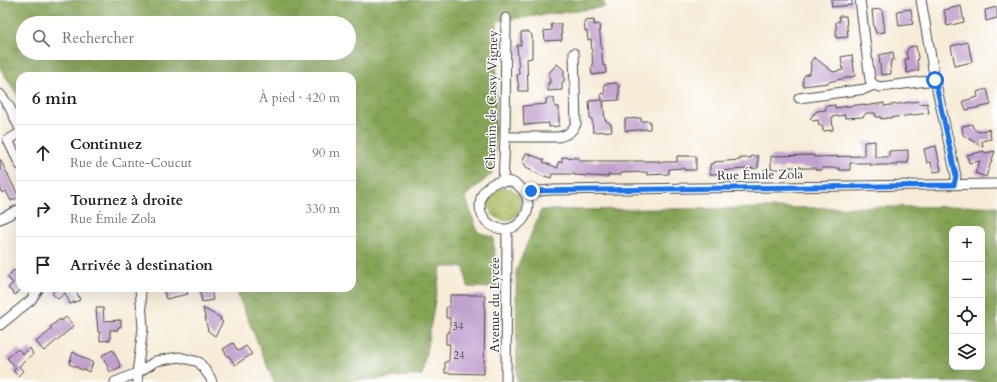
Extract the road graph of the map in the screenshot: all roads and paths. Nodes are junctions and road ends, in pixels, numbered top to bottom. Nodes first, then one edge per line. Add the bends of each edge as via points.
1 (860, 0) edge
2 (921, 0) edge
3 (506, 18) dead end
4 (574, 53) dead end
5 (935, 80) junction
6 (874, 85) junction
7 (0, 94) edge
8 (799, 98) dead end
9 (16, 121) edge
10 (16, 135) edge
11 (505, 137) junction
12 (16, 157) edge
13 (502, 182) junction
14 (997, 184) edge
15 (954, 185) junction
16 (524, 192) junction
17 (16, 211) edge
18 (0, 219) edge
19 (507, 229) junction
20 (36, 292) edge
21 (140, 292) edge
22 (0, 325) edge
23 (137, 378) edge
24 (114, 382) edge
25 (212, 382) edge
26 (506, 382) edge

1 - 6 street via 870,80
2 - 5 street
3 - 11 street, Chemin de Cassy Vigney
4 - 11 street via 576,124 571,132 558,137
5 - 6 street via 880,87
5 - 15 street via 956,176
6 - 8 street via 865,89
7 - 9 street
10 - 12 street via 8,140
11 - 13 street, Chemin de Cassy Vigney
13 - 16 street via 515,184
13 - 19 street via 489,187 484,193 480,208 482,215 492,226
14 - 15 street, Rue Émile Zola
15 - 16 street, Rue Émile Zola
16 - 19 street via 528,208 526,215 521,222
17 - 18 street
19 - 26 street, Avenue du Lycée
20 - 22 street via 31,300
21 - 23 street via 143,328
23 - 24 street
23 - 25 street via 156,361 179,357 199,362

